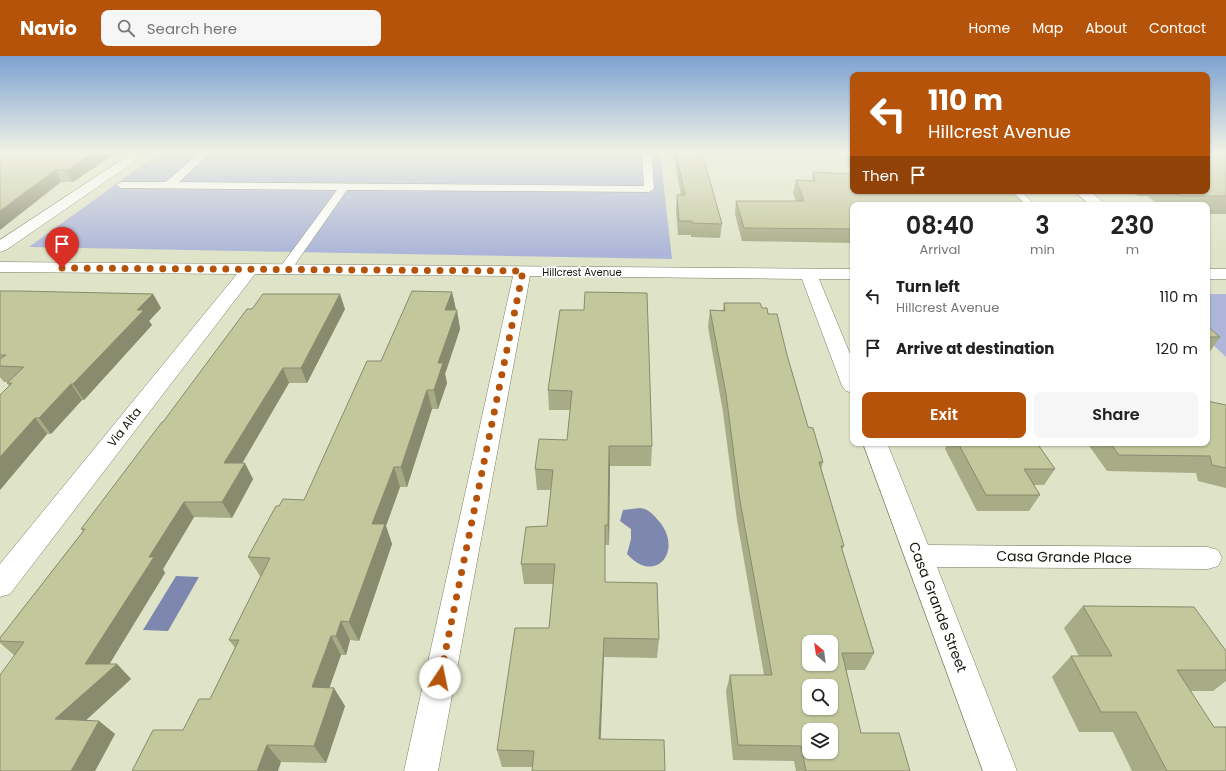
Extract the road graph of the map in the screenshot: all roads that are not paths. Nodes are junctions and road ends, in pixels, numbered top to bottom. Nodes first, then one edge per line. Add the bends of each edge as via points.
1 (90, 186) edge
2 (233, 186) edge
3 (649, 186) edge
4 (344, 187) junction
5 (1018, 194) edge
6 (1085, 194) edge
7 (1026, 202) edge
8 (1095, 202) edge
9 (0, 247) edge
10 (0, 267) edge
11 (249, 270) junction
12 (284, 270) junction
13 (523, 271) junction
14 (808, 273) junction
15 (850, 274) edge
16 (1210, 274) edge
17 (1226, 274) edge
18 (850, 378) edge
19 (876, 446) edge
20 (919, 556) junction
21 (1208, 558) dead end
22 (0, 584) edge
23 (421, 771) edge
24 (1000, 771) edge

1 - 9 street
2 - 4 lane
3 - 4 lane via 649,189
4 - 12 lane
5 - 7 lane
6 - 8 street
10 - 11 street, Hillcrest Avenue
11 - 12 street, Hillcrest Avenue
11 - 22 street, Via Alta
12 - 13 street, Hillcrest Avenue
13 - 14 street, Hillcrest Avenue
13 - 23 street
14 - 15 street, Hillcrest Avenue
14 - 18 street
16 - 17 street
19 - 20 street, Casa Grande Street
20 - 21 street, Casa Grande Place
20 - 24 street, Casa Grande Street

